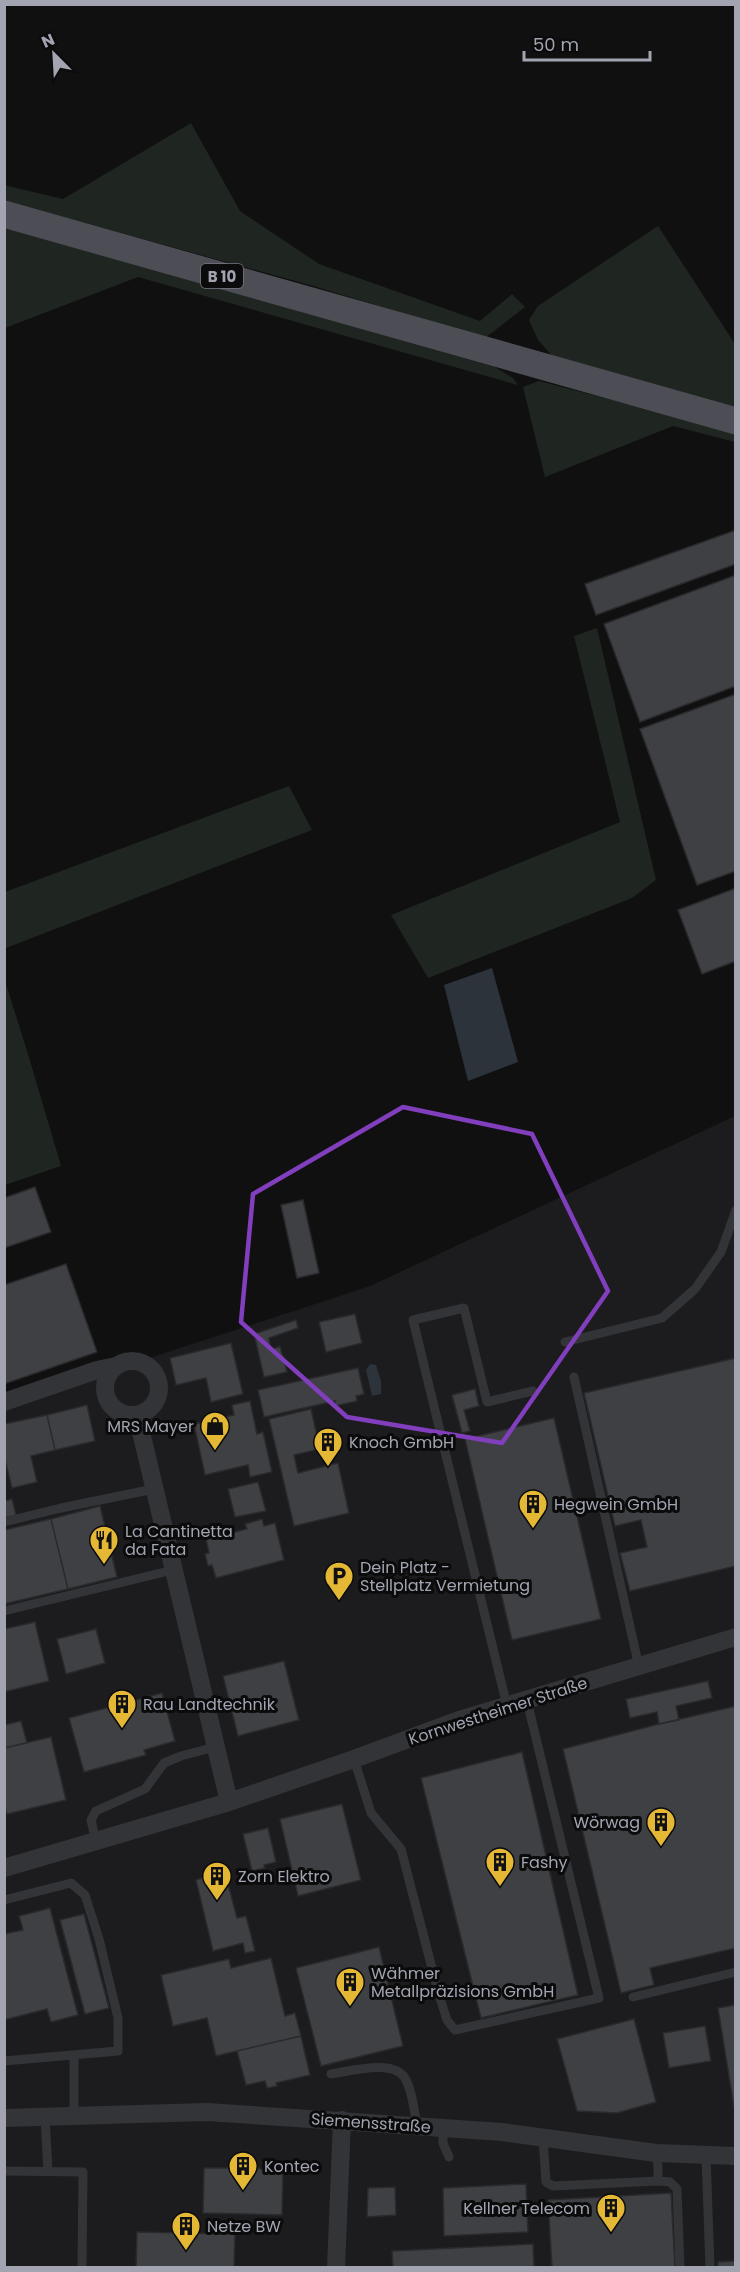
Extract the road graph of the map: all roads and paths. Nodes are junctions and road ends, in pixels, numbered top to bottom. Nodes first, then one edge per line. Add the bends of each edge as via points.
1 (4, 214) edge
2 (735, 421) edge
3 (735, 1210) edge
4 (565, 1342) dead end
5 (116, 1365) junction
6 (574, 1377) dead end
7 (533, 1391) dead end
8 (4, 1402) edge
9 (137, 1415) junction
10 (154, 1490) junction
11 (4, 1522) edge
12 (173, 1570) junction
13 (4, 1611) edge
14 (735, 1637) edge
15 (639, 1667) junction
16 (527, 1701) junction
17 (507, 1706) junction
18 (214, 1747) junction
19 (354, 1759) junction
20 (229, 1802) junction
21 (96, 1842) junction
22 (4, 1868) edge
23 (4, 1900) edge
24 (735, 1972) edge
25 (633, 1997) dead end
26 (75, 2055) junction
27 (4, 2061) edge
28 (331, 2074) dead end
29 (45, 2116) junction
30 (74, 2116) junction
31 (4, 2118) edge
32 (342, 2120) junction
33 (417, 2126) junction
34 (443, 2128) junction
35 (543, 2138) junction
36 (656, 2153) junction
37 (706, 2155) junction
38 (735, 2156) edge
39 (449, 2157) dead end
40 (4, 2171) edge
41 (48, 2171) junction
42 (658, 2181) junction
43 (82, 2268) edge
44 (336, 2268) edge
45 (680, 2268) edge
46 (710, 2268) edge

1 - 2 main road, B 10
3 - 4 lane via 721,1252 695,1289 662,1318
5 - 8 street
5 - 9 street via 107,1376 107,1400 125,1415
5 - 9 street via 141,1362 158,1378 156,1402
6 - 15 lane
7 - 17 lane via 487,1402 464,1308 413,1320
9 - 10 street
10 - 11 lane
10 - 12 street
12 - 13 lane
12 - 18 street
14 - 15 street, Kornwestheimer Straße
15 - 16 street, Kornwestheimer Straße
16 - 17 street, Kornwestheimer Straße
16 - 19 lane via 599,1998 455,2030 447,2020 439,1995 401,1849 371,1813
17 - 19 street, Kornwestheimer Straße
18 - 20 street
18 - 21 lane via 164,1763 145,1790 96,1811 91,1820
19 - 20 street, Kornwestheimer Straße
20 - 21 street, Kornwestheimer Straße
21 - 22 street, Kornwestheimer Straße
23 - 26 lane via 71,1883 85,1895 118,2018 118,2051
24 - 25 lane
26 - 27 lane
26 - 30 lane
28 - 33 lane via 389,2067 400,2071 409,2088
29 - 30 street, Siemensstraße
29 - 31 street, Siemensstraße
29 - 41 lane
30 - 32 street, Siemensstraße via 207,2112
32 - 33 street, Siemensstraße
32 - 44 street
33 - 34 street, Siemensstraße
34 - 35 street, Siemensstraße
34 - 39 lane via 443,2143
35 - 36 street, Siemensstraße
35 - 42 lane via 544,2175 553,2186
36 - 37 street, Siemensstraße
36 - 42 lane
37 - 38 street, Siemensstraße
37 - 46 lane
40 - 41 lane
41 - 43 lane via 83,2172
42 - 45 lane via 670,2182 676,2189

